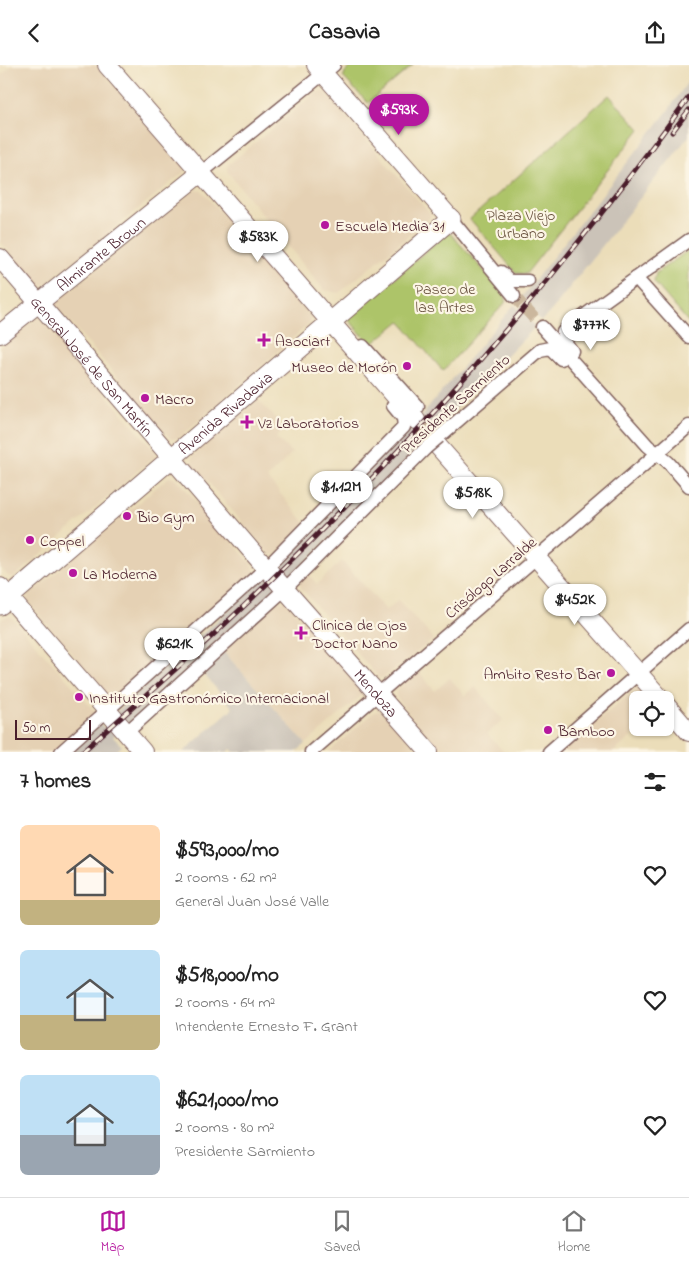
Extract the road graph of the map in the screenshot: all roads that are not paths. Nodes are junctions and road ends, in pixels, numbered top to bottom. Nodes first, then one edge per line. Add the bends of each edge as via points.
1 (107, 65) edge
2 (324, 68) edge
3 (202, 172) junction
4 (451, 219) junction
5 (689, 240) edge
6 (476, 249) junction
7 (0, 257) edge
8 (636, 278) junction
9 (528, 281) dead end
10 (514, 295) tunnel mouth
11 (40, 302) junction
12 (542, 327) tunnel mouth
13 (335, 328) junction
14 (0, 334) edge
15 (689, 337) edge
16 (586, 376) junction
17 (465, 415) junction
18 (413, 416) joint
19 (689, 426) edge
20 (434, 443) junction
21 (658, 453) junction
22 (172, 457) junction
23 (417, 458) junction
24 (689, 486) edge
25 (535, 557) junction
26 (267, 567) junction
27 (285, 589) junction
28 (3, 596) edge
29 (689, 629) edge
30 (639, 673) junction
31 (654, 691) edge
32 (378, 695) junction
33 (108, 712) junction
34 (674, 714) edge
35 (689, 732) edge
36 (126, 733) junction
37 (139, 751) edge
38 (62, 752) edge
39 (311, 752) edge
40 (429, 752) edge
41 (549, 752) edge

1 - 3 street
2 - 3 street
2 - 4 street
3 - 11 street, Almirante Brown
3 - 13 street
4 - 6 street
4 - 13 main road, Avenida Rivadavia
5 - 8 street
6 - 9 street via 482,251 510,281
6 - 10 street
7 - 11 street, General José de San Martín
8 - 15 street
8 - 16 street via 563,332 565,342 582,361
11 - 14 street, Almirante Brown
11 - 22 street, General José de San Martín
12 - 16 street
13 - 18 street
13 - 22 main road, Avenida Rivadavia
16 - 17 street, Presidente Sarmiento via 572,370 550,348 540,349
16 - 21 street
17 - 20 street, Presidente Sarmiento
17 - 25 street via 464,424 448,446 527,536
18 - 26 street, Presidente Sarmiento
19 - 21 street, Crisólogo Larralde
20 - 23 street, Presidente Sarmiento
20 - 25 street
21 - 24 street
21 - 25 street, Crisólogo Larralde
22 - 26 street, General José de San Martín
22 - 28 main road, Avenida Rivadavia
23 - 25 street via 428,454 437,457 515,547
23 - 27 street, Presidente Sarmiento
25 - 30 street
25 - 32 street, Crisólogo Larralde
26 - 27 street, General José de San Martín
26 - 33 street, Presidente Sarmiento
27 - 32 street, Mendoza
27 - 36 street, Presidente Sarmiento
28 - 33 street
29 - 30 street
30 - 31 street
30 - 41 street
32 - 39 street, Crisólogo Larralde
32 - 40 street, Mendoza
33 - 36 street
33 - 38 street, Presidente Sarmiento
34 - 35 street
36 - 37 street

